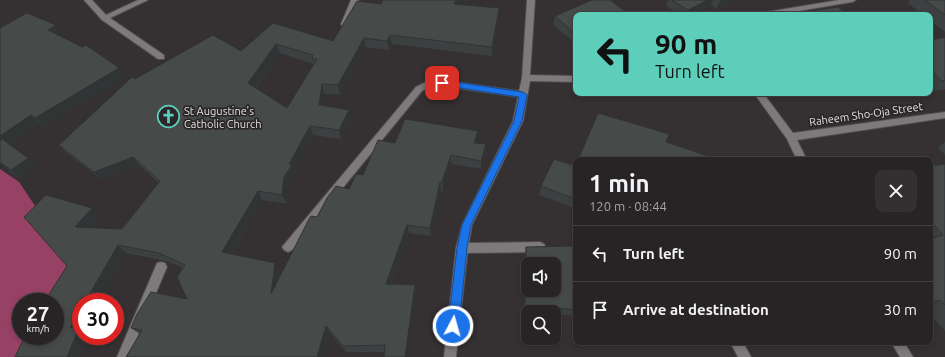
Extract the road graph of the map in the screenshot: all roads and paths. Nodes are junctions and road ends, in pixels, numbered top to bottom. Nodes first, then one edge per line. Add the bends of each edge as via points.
1 (88, 0) edge
2 (144, 0) edge
3 (355, 0) edge
4 (531, 0) edge
5 (852, 0) edge
6 (779, 12) edge
7 (105, 18) junction
8 (345, 24) edge
9 (161, 57) dead end
10 (526, 78) junction
11 (573, 79) edge
12 (523, 95) junction
13 (760, 96) edge
14 (945, 115) edge
15 (791, 137) junction
16 (801, 157) edge
17 (288, 247) dead end
18 (548, 247) edge
19 (462, 248) junction
20 (161, 268) dead end
21 (738, 345) edge
22 (900, 345) edge
23 (123, 357) edge
24 (450, 357) edge
25 (745, 357) edge
26 (908, 357) edge

1 - 7 street
2 - 7 street
3 - 8 street
4 - 10 street
5 - 6 street
7 - 9 street
10 - 11 street
10 - 12 street
12 - 17 street via 442,83 430,83 419,89
12 - 19 street via 518,121 467,225
13 - 15 street
14 - 15 street, Raheem Sho-Oja Street
15 - 16 street
18 - 19 street
19 - 24 street
20 - 23 street
21 - 25 street
22 - 26 street

